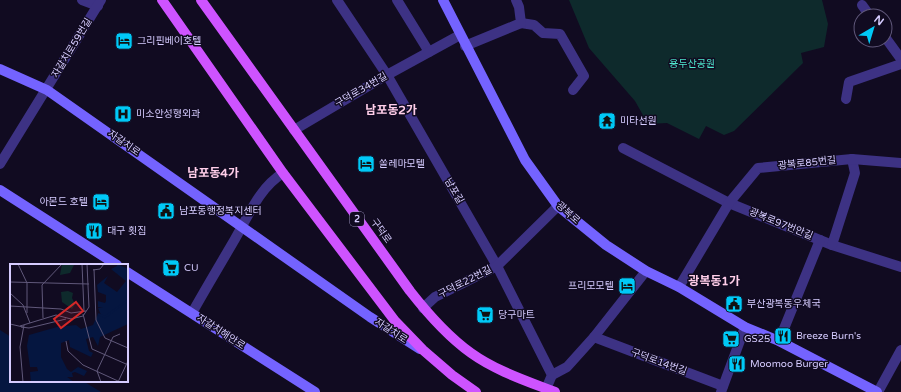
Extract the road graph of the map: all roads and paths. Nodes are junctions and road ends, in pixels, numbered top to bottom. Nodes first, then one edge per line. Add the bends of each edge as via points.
1 (82, 0) edge
2 (162, 0) edge
3 (201, 0) edge
4 (337, 0) edge
5 (397, 0) edge
6 (443, 0) edge
7 (516, 0) edge
8 (99, 3) edge
9 (862, 5) dead end
10 (864, 8) edge
11 (521, 23) junction
12 (460, 35) junction
13 (465, 46) junction
14 (893, 48) edge
15 (429, 52) junction
16 (901, 60) edge
17 (901, 64) edge
18 (0, 69) edge
19 (387, 75) junction
20 (47, 90) junction
21 (573, 90) dead end
22 (846, 99) dead end
23 (294, 130) junction
24 (623, 148) dead end
25 (852, 159) junction
26 (901, 163) edge
27 (0, 164) edge
28 (283, 173) junction
29 (0, 190) edge
30 (729, 203) junction
31 (558, 206) junction
32 (242, 226) junction
33 (820, 240) junction
34 (832, 245) junction
35 (115, 264) edge
36 (497, 266) junction
37 (901, 267) edge
38 (646, 271) junction
39 (128, 273) edge
40 (679, 288) junction
41 (423, 308) junction
42 (192, 313) junction
43 (745, 327) junction
44 (594, 338) junction
45 (779, 341) junction
46 (423, 350) junction
47 (901, 350) edge
48 (552, 375) junction
49 (722, 389) edge
50 (550, 390) edge
51 (315, 392) edge
52 (476, 392) edge
53 (877, 392) edge

1 - 8 street, 자갈치로59번길
2 - 28 main road
3 - 23 main road, 구덕로 / 2
4 - 19 street, 남포길
5 - 15 street
6 - 12 main road, 광복로
7 - 11 street
8 - 20 street, 자갈치로59번길
9 - 10 street
11 - 13 street
11 - 21 street via 534,25 543,33 560,34 584,76
12 - 13 main road, 광복로
12 - 15 street, 구덕로34번길
13 - 31 main road, 광복로 via 525,160
14 - 16 street
15 - 19 street, 구덕로34번길
17 - 22 street via 849,82
18 - 20 main road, 자갈치로
19 - 23 street, 구덕로34번길
19 - 36 street, 남포길
20 - 27 street, 자갈치로59번길
20 - 32 main road, 자갈치로
23 - 41 main road, 구덕로 / 2
24 - 30 street
25 - 26 street, 광복로85번길
25 - 30 street, 광복로85번길 via 758,168
25 - 34 street via 855,173
28 - 32 street via 273,180 249,210
28 - 46 main road via 395,320
29 - 35 main road
30 - 33 street, 광복로97번안길
30 - 40 street, 광복로85번길
31 - 36 street, 구덕로22번길
31 - 38 main road, 광복로 via 606,245
32 - 42 street
32 - 46 main road, 자갈치로 via 370,317
33 - 34 street, 광복로97번안길
33 - 45 street
34 - 37 street, 광복로97번안길
36 - 41 street, 구덕로22번길 via 435,297
36 - 48 street, 남포길
38 - 40 main road, 광복로
38 - 44 street
39 - 42 main road, 자갈치해안로
40 - 43 main road, 광복로
41 - 50 main road, 구덕로 / 2 via 443,329 489,364
42 - 51 main road, 자갈치해안로
43 - 45 main road, 광복로
43 - 49 street
44 - 48 street via 567,368
44 - 49 street, 구덕로14번길
45 - 53 main road, 광복로
46 - 52 main road
47 - 53 street
48 - 50 street

